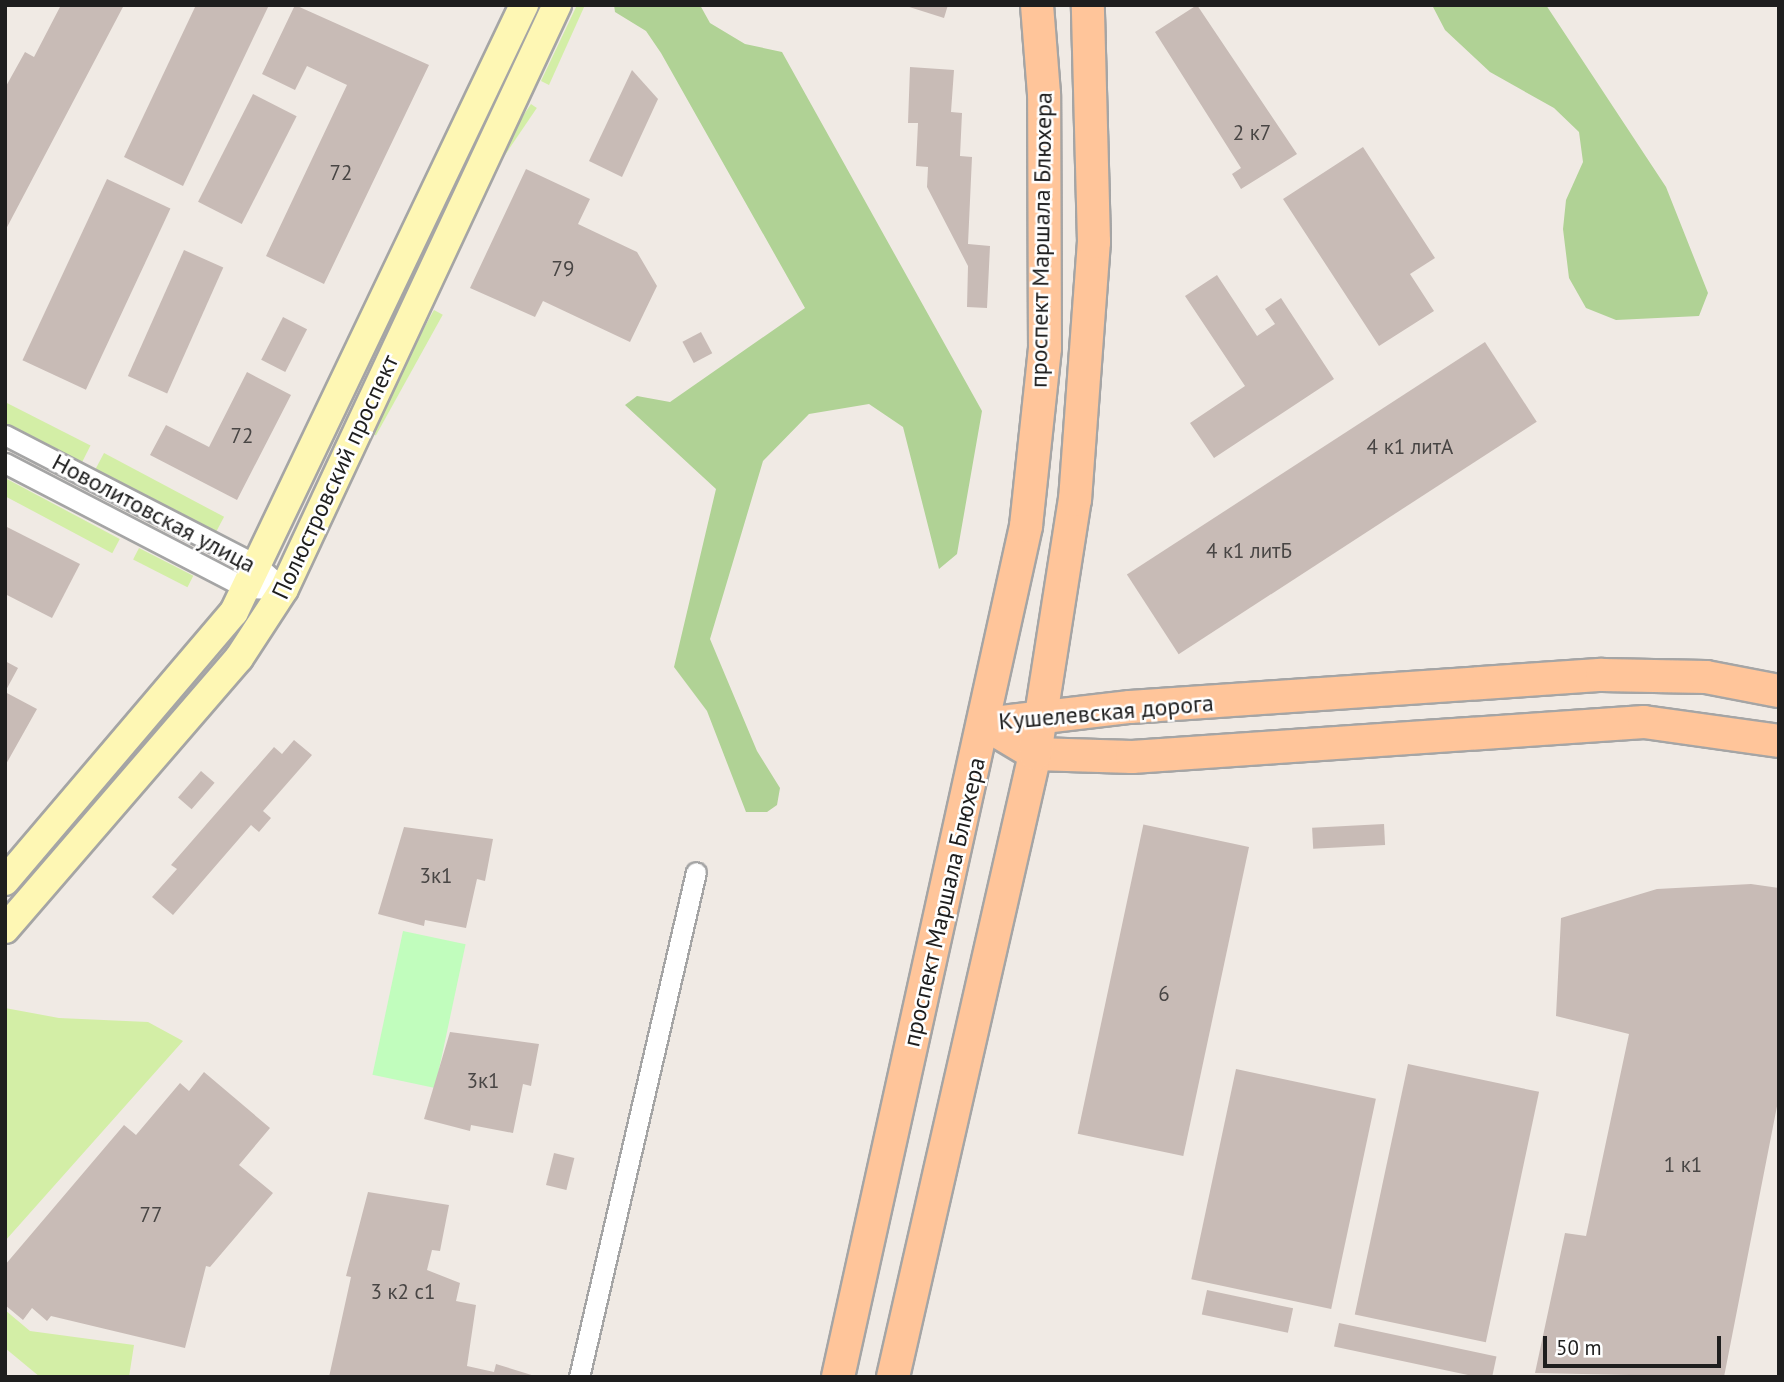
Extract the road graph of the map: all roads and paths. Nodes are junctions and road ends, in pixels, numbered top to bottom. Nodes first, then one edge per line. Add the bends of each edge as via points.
1 (524, 5) edge
2 (556, 5) edge
3 (1037, 5) edge
4 (1088, 5) edge
5 (5, 435) edge
6 (5, 463) edge
7 (251, 576) junction
8 (284, 589) junction
9 (1779, 691) edge
10 (1043, 715) junction
11 (985, 724) junction
12 (1779, 740) edge
13 (1035, 754) junction
14 (696, 872) dead end
15 (5, 881) edge
16 (5, 929) edge
17 (579, 1377) edge
18 (838, 1377) edge
19 (893, 1377) edge

1 - 7 main road, Полюстровский проспект
2 - 8 main road, Полюстровский проспект
3 - 11 main road, проспект Маршала Блюхера via 1044,94 1045,348 1026,526
4 - 10 main road, проспект Маршала Блюхера via 1094,228 1090,357
5 - 7 street, Новолитовская улица
6 - 7 street, Новолитовская улица
7 - 8 street, Новолитовская улица
7 - 15 main road, Полюстровский проспект via 215,639
8 - 16 main road, Полюстровский проспект via 239,658
9 - 10 main road, Кушелевская дорога via 1706,677 1602,675
10 - 11 main road, Кушелевская дорога
10 - 13 main road, проспект Маршала Блюхера
11 - 13 main road, Кушелевская дорога
11 - 18 main road, проспект Маршала Блюхера
12 - 13 main road, Кушелевская дорога via 1704,726 1644,722 1132,757
13 - 19 main road, проспект Маршала Блюхера
14 - 17 street

